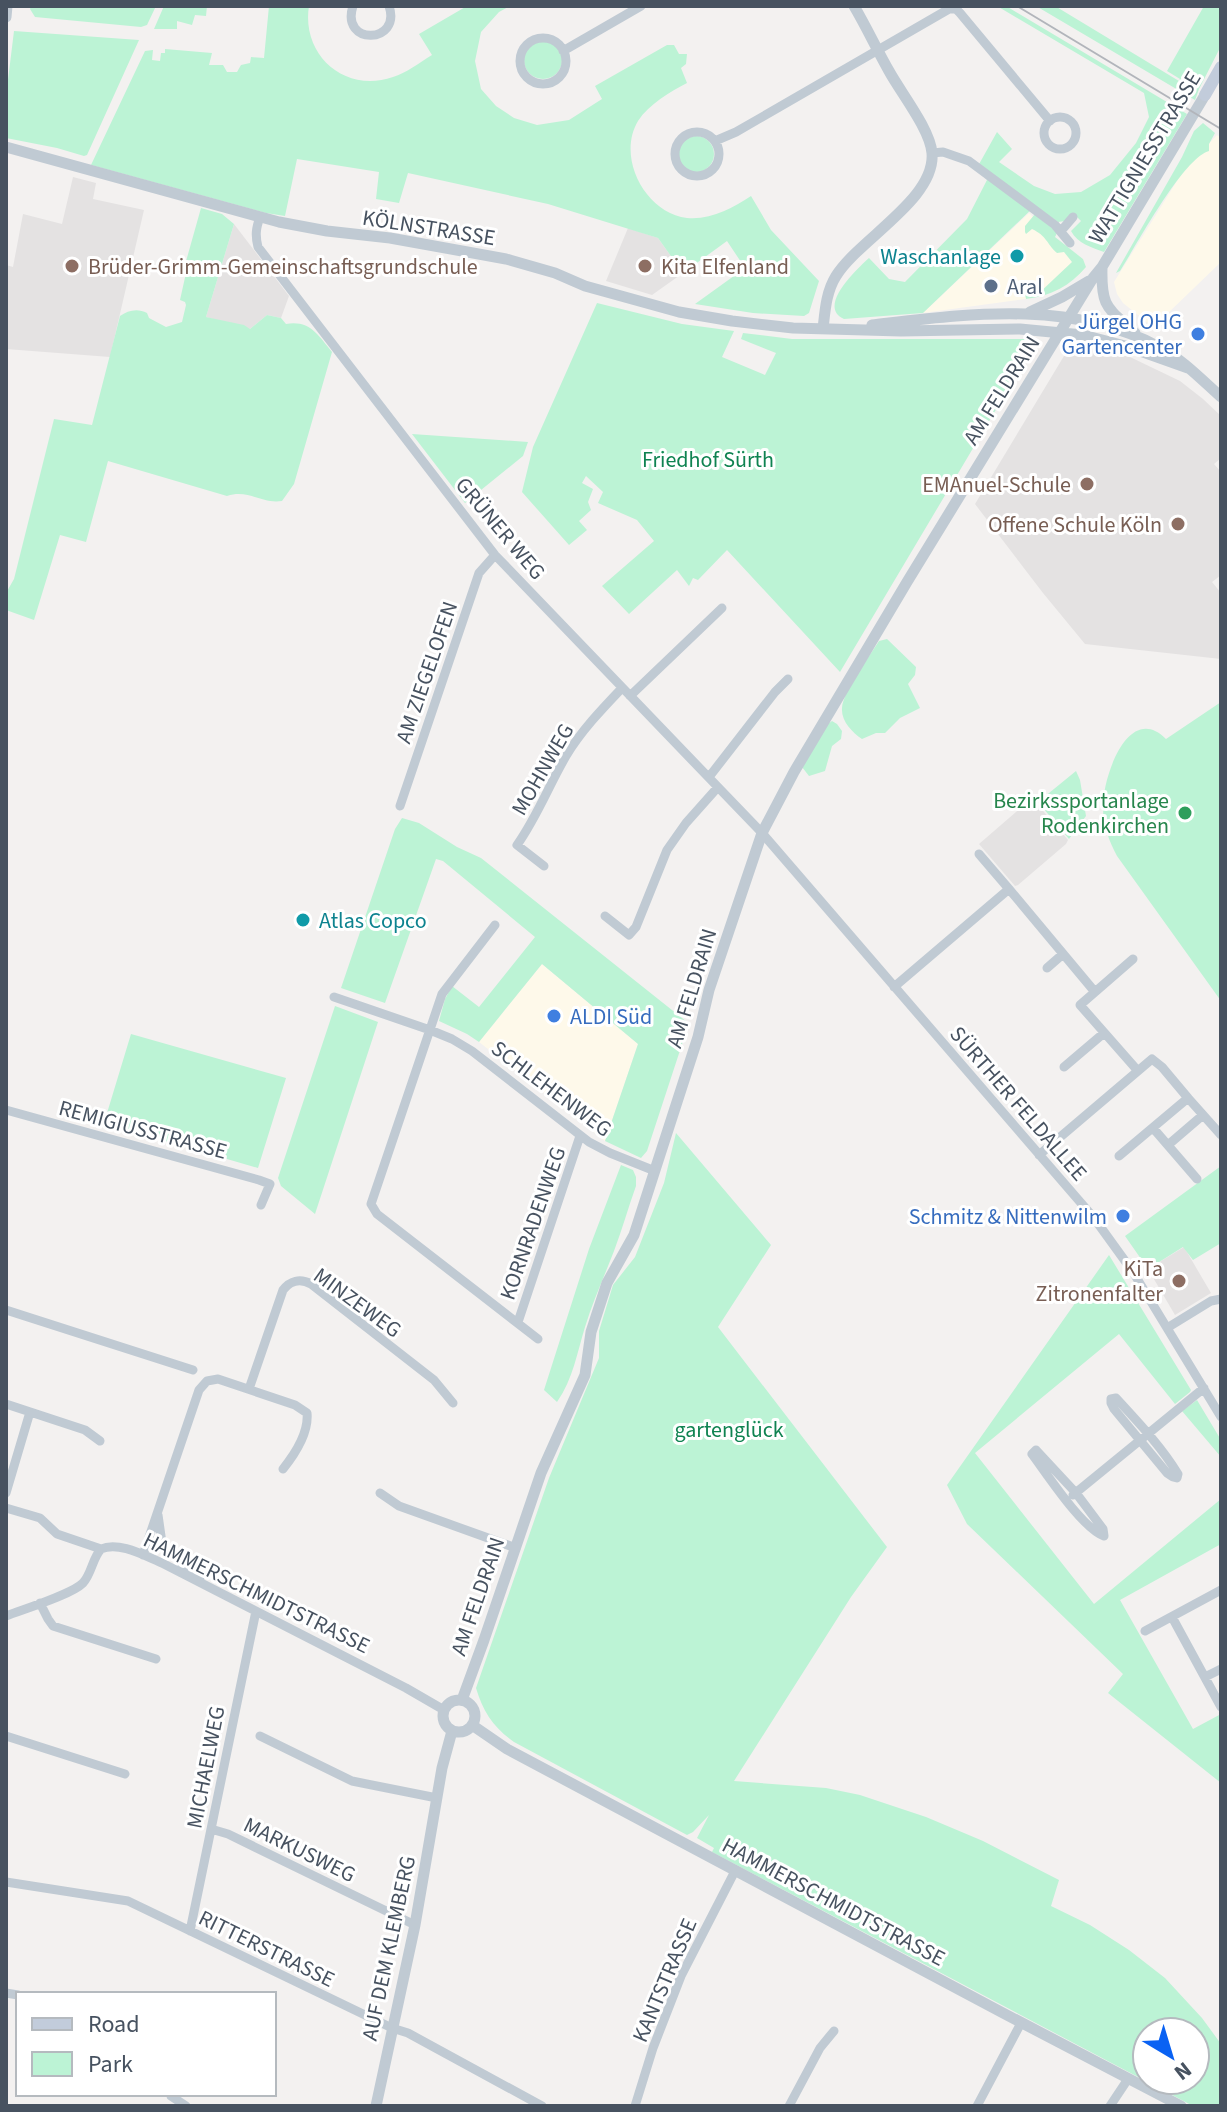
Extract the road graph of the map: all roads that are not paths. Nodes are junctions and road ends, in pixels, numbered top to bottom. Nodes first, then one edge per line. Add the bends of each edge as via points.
1 (7, 6) edge
2 (353, 6) edge
3 (390, 6) edge
4 (641, 6) edge
5 (854, 6) edge
6 (6, 17) edge
7 (878, 49) junction
8 (563, 51) junction
9 (1221, 67) edge
10 (1221, 74) edge
11 (1205, 95) junction
12 (1050, 121) dead end
13 (715, 141) junction
14 (6, 147) edge
15 (932, 153) junction
16 (260, 217) junction
17 (1073, 217) dead end
18 (1061, 231) junction
19 (1070, 243) dead end
20 (1102, 267) junction
21 (1093, 278) junction
22 (1027, 313) junction
23 (1069, 317) junction
24 (823, 329) junction
25 (848, 329) junction
26 (1060, 332) junction
27 (1141, 338) junction
28 (1188, 368) junction
29 (1221, 397) edge
30 (495, 555) junction
31 (722, 608) dead end
32 (788, 679) dead end
33 (622, 688) junction
34 (630, 696) junction
35 (709, 777) junction
36 (718, 787) junction
37 (400, 806) dead end
38 (762, 833) junction
39 (979, 854) dead end
40 (544, 866) dead end
41 (1009, 889) junction
42 (605, 916) dead end
43 (495, 925) dead end
44 (1063, 954) junction
45 (1133, 959) dead end
46 (1047, 968) dead end
47 (894, 987) junction
48 (1095, 992) junction
49 (334, 997) dead end
50 (430, 1030) junction
51 (1104, 1033) junction
52 (1064, 1067) dead end
53 (1138, 1071) junction
54 (1188, 1098) junction
55 (6, 1110) edge
56 (1203, 1115) junction
57 (1153, 1128) junction
58 (1221, 1135) edge
59 (580, 1136) junction
60 (1168, 1145) junction
61 (1039, 1155) junction
62 (1119, 1156) dead end
63 (655, 1171) junction
64 (1197, 1179) dead end
65 (261, 1205) dead end
66 (1221, 1299) edge
67 (6, 1310) edge
68 (518, 1322) junction
69 (1167, 1328) junction
70 (538, 1339) dead end
71 (193, 1370) dead end
72 (1204, 1388) junction
73 (249, 1389) junction
74 (453, 1403) dead end
75 (6, 1404) edge
76 (30, 1412) junction
77 (1221, 1417) edge
78 (1147, 1433) junction
79 (100, 1441) dead end
80 (1139, 1441) junction
81 (283, 1469) dead end
82 (6, 1493) edge
83 (380, 1493) dead end
84 (1076, 1493) junction
85 (1067, 1500) junction
86 (6, 1508) edge
87 (158, 1512) junction
88 (516, 1548) junction
89 (101, 1549) junction
90 (143, 1555) junction
91 (205, 1585) junction
92 (1221, 1590) edge
93 (40, 1603) junction
94 (256, 1611) junction
95 (6, 1616) edge
96 (1172, 1617) junction
97 (1145, 1631) dead end
98 (156, 1659) dead end
99 (1221, 1669) edge
100 (1205, 1677) junction
101 (462, 1700) junction
102 (1221, 1707) edge
103 (444, 1710) junction
104 (472, 1725) junction
105 (452, 1731) junction
106 (6, 1736) edge
107 (260, 1736) dead end
108 (125, 1774) dead end
109 (437, 1798) junction
110 (211, 1829) junction
111 (735, 1871) junction
112 (6, 1882) edge
113 (415, 1925) junction
114 (190, 1931) junction
115 (1021, 2023) junction
116 (392, 2028) junction
117 (834, 2031) dead end
118 (1128, 2079) junction
119 (171, 2096) dead end
120 (186, 2106) edge
121 (376, 2106) edge
122 (542, 2106) edge
123 (635, 2106) edge
124 (789, 2106) edge
125 (977, 2106) edge
126 (1110, 2106) edge
127 (1181, 2106) edge

1 - 6 street
2 - 3 street via 354,27 370,36 386,30
4 - 8 street
5 - 7 street
7 - 12 street via 956,9
7 - 13 street
7 - 15 street
8 - 8 street via 565,67 553,81 535,82 522,70 522,52 535,40 548,39
9 - 11 main road, WATTIGNIESSTRASSE
10 - 11 main road
11 - 20 street, WATTIGNIESSTRASSE
13 - 13 street via 718,157 709,172 692,175 678,165 675,149 684,135 701,132
14 - 16 street, KÖLNSTRASSE
15 - 18 street via 969,161
15 - 24 street via 920,190 836,276
16 - 24 street, KÖLNSTRASSE via 506,259 679,312
16 - 30 street, GRÜNER WEG via 258,247
17 - 18 street
18 - 19 street
20 - 21 street, WATTIGNIESSTRASSE
20 - 27 street, WATTIGNIESSTRASSE via 1105,302
21 - 22 street
21 - 23 street, WATTIGNIESSTRASSE
22 - 23 street, KÖLNSTRASSE
22 - 25 street, KÖLNSTRASSE
23 - 26 street, WATTIGNIESSTRASSE
23 - 27 street, KÖLNSTRASSE
24 - 25 street, KÖLNSTRASSE
25 - 26 street, KÖLNSTRASSE
26 - 28 street, KÖLNSTRASSE via 1108,341
26 - 38 street, AM FELDRAIN via 884,620
27 - 28 street
28 - 29 street
30 - 33 street, GRÜNER WEG
30 - 37 street, AM ZIEGELOFEN via 479,573
31 - 34 street
32 - 35 street
33 - 34 street, GRÜNER WEG
33 - 40 street, MOHNWEG via 571,748 517,845
34 - 35 street, GRÜNER WEG
35 - 36 street, GRÜNER WEG
36 - 38 street, GRÜNER WEG
36 - 42 street via 667,850 629,935
38 - 47 street, SÜRTHER FELDALLEE
38 - 63 street, AM FELDRAIN
39 - 41 street
41 - 44 street
41 - 47 street
43 - 50 street via 442,994
44 - 46 street
44 - 48 street
45 - 48 street
47 - 61 street, SÜRTHER FELDALLEE
48 - 51 street via 1080,1005
49 - 50 street, SCHLEHENWEG
50 - 59 street, SCHLEHENWEG via 472,1051
50 - 68 street, KORNRADENWEG via 371,1207
51 - 52 street
51 - 53 street
53 - 54 street via 1152,1059
53 - 61 street
54 - 56 street
54 - 57 street
55 - 65 street, REMIGIUSSTRASSE via 270,1184
56 - 58 street
56 - 60 street
57 - 60 street
57 - 62 street
59 - 63 street, SCHLEHENWEG
59 - 68 street, KORNRADENWEG
60 - 64 street
61 - 69 street, SÜRTHER FELDALLEE via 1113,1244
63 - 88 street, AM FELDRAIN via 634,1235 607,1283 591,1332 585,1375 541,1473
66 - 69 street
67 - 71 street
68 - 70 street, KORNRADENWEG
69 - 72 street, SÜRTHER FELDALLEE
72 - 77 street, SÜRTHER FELDALLEE
72 - 78 street
73 - 74 street, MINZEWEG via 283,1290 301,1280 434,1380
73 - 81 street via 307,1413 299,1444
73 - 87 street via 218,1379 199,1390
75 - 76 street
76 - 79 street via 85,1430
76 - 82 street
78 - 80 street
78 - 80 street via 1116,1398 1111,1399
78 - 80 street via 1177,1478
80 - 84 street
83 - 88 street via 399,1506
84 - 85 street
84 - 85 street via 1104,1536
84 - 85 street via 1033,1451
86 - 89 street, HAMMERSCHMIDTSTRASSE via 40,1518 57,1534
87 - 90 street
87 - 91 street via 165,1548
88 - 101 street, AM FELDRAIN
89 - 90 street, HAMMERSCHMIDTSTRASSE via 114,1546
89 - 93 street via 82,1584
90 - 91 street, HAMMERSCHMIDTSTRASSE
91 - 94 street, HAMMERSCHMIDTSTRASSE
92 - 96 street
93 - 95 street
93 - 98 street via 53,1626
94 - 103 street, HAMMERSCHMIDTSTRASSE
94 - 110 street, MICHAELWEG
96 - 97 street
96 - 100 street
99 - 100 street
100 - 102 street
101 - 103 street
101 - 104 street via 474,1711
103 - 105 street via 443,1720
104 - 105 street via 463,1732
104 - 111 street, HAMMERSCHMIDTSTRASSE
105 - 109 street, AUF DEM KLEMBERG
106 - 108 street
107 - 109 street via 352,1781
109 - 113 street, AUF DEM KLEMBERG
110 - 113 street, MARKUSWEG
110 - 114 street, MICHAELWEG
111 - 115 street, HAMMERSCHMIDTSTRASSE
111 - 123 street, KANTSTRASSE via 681,1976
112 - 114 street, RITTERSTRASSE via 128,1901
113 - 116 street, AUF DEM KLEMBERG
114 - 116 street, RITTERSTRASSE
115 - 118 street, HAMMERSCHMIDTSTRASSE
115 - 125 street
116 - 121 street, AUF DEM KLEMBERG
116 - 122 street, RITTERSTRASSE
117 - 124 street
118 - 126 street
118 - 127 street, HAMMERSCHMIDTSTRASSE
119 - 120 street

